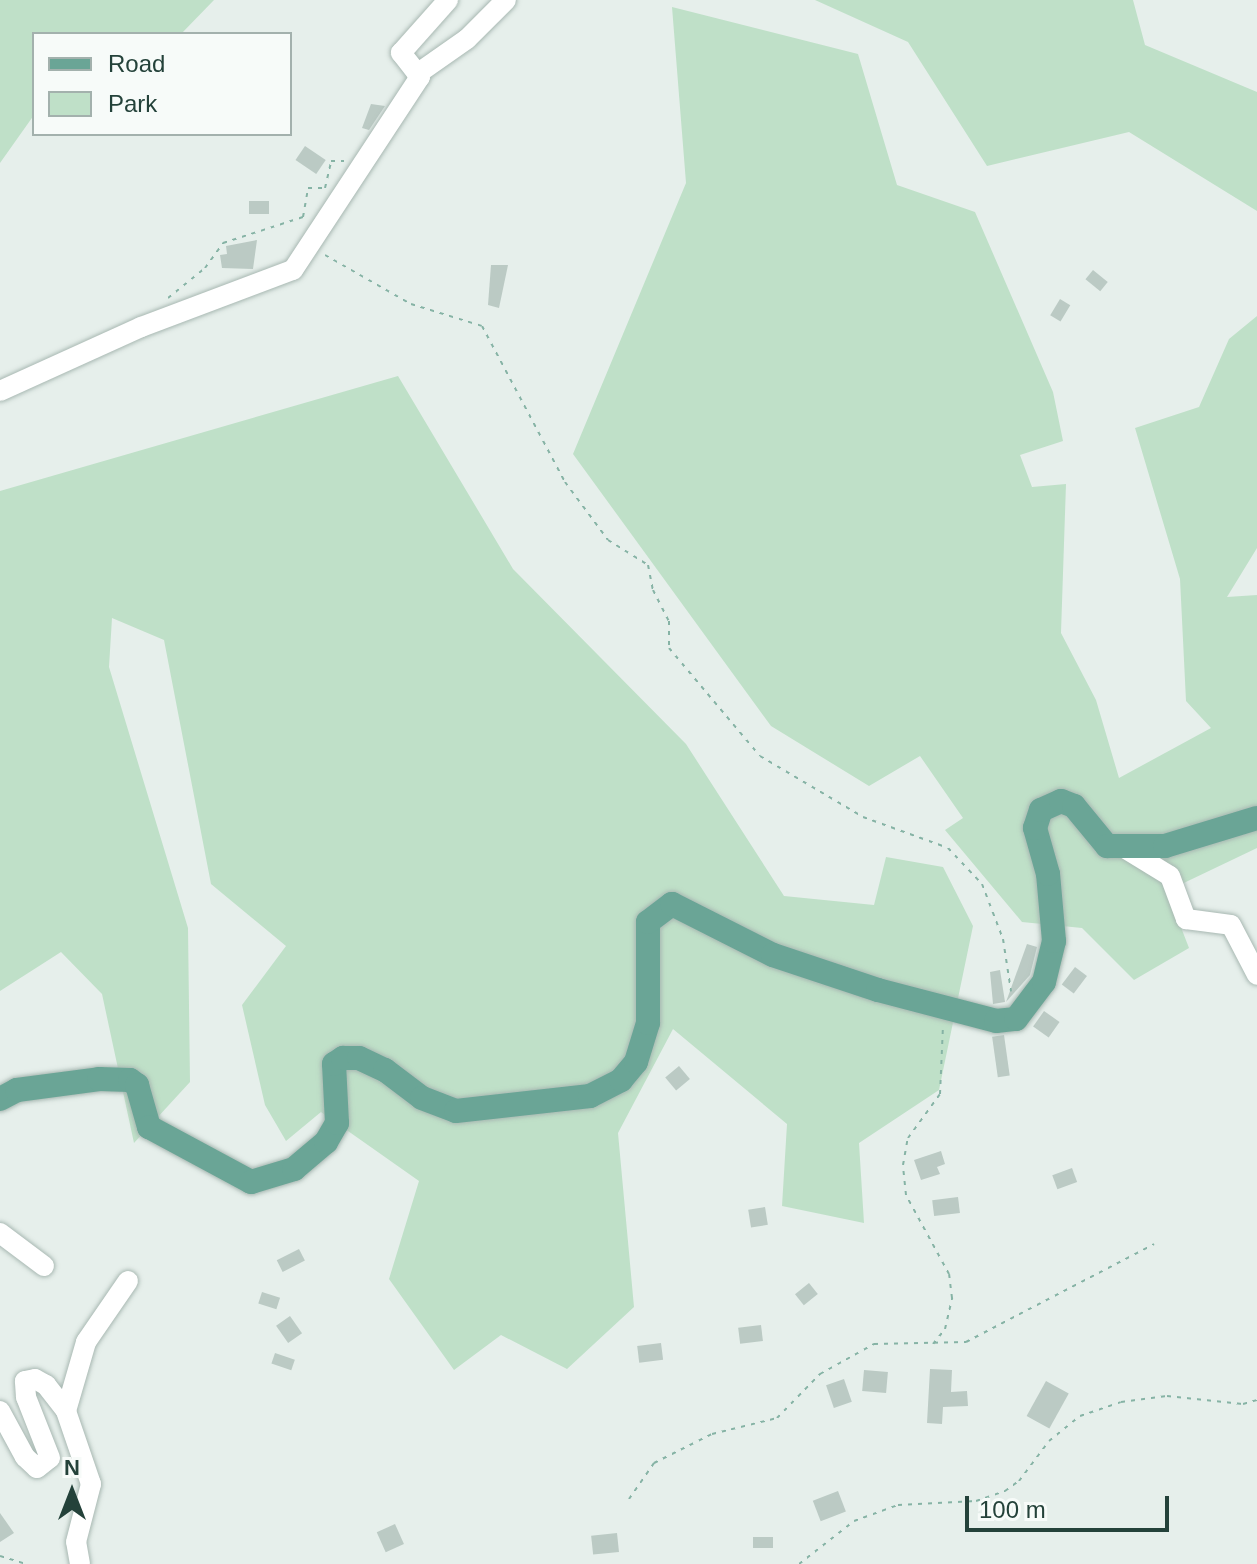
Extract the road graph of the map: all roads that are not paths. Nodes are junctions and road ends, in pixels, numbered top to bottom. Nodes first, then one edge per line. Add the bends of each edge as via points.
1 (448, 0) edge
2 (506, 0) edge
3 (417, 74) junction
4 (0, 391) edge
5 (1257, 818) edge
6 (1121, 846) junction
7 (1257, 975) edge
8 (0, 1099) edge
9 (0, 1233) edge
10 (44, 1266) dead end
11 (128, 1281) dead end
12 (0, 1411) edge
13 (66, 1411) junction
14 (80, 1564) edge

1 - 3 street via 401,53
2 - 3 street via 467,39
3 - 4 street via 420,77 293,270 141,327
5 - 6 main road via 1165,846
6 - 7 street via 1170,876 1186,919 1231,925
6 - 8 main road via 1097,840 1074,806 1061,801 1041,810 1035,828 1048,874 1054,941 1044,982 1016,1019 996,1021 773,955 672,904 648,922 648,1023 636,1062 621,1080 590,1096 456,1111 422,1098 385,1070 359,1058 343,1058 334,1064 337,1123 326,1142 294,1169 251,1182 149,1127 137,1085 130,1080 17,1090
9 - 10 street
11 - 13 street via 86,1342
12 - 13 street via 25,1457 37,1468 50,1458 25,1381 46,1385
13 - 14 street via 91,1484 76,1542

